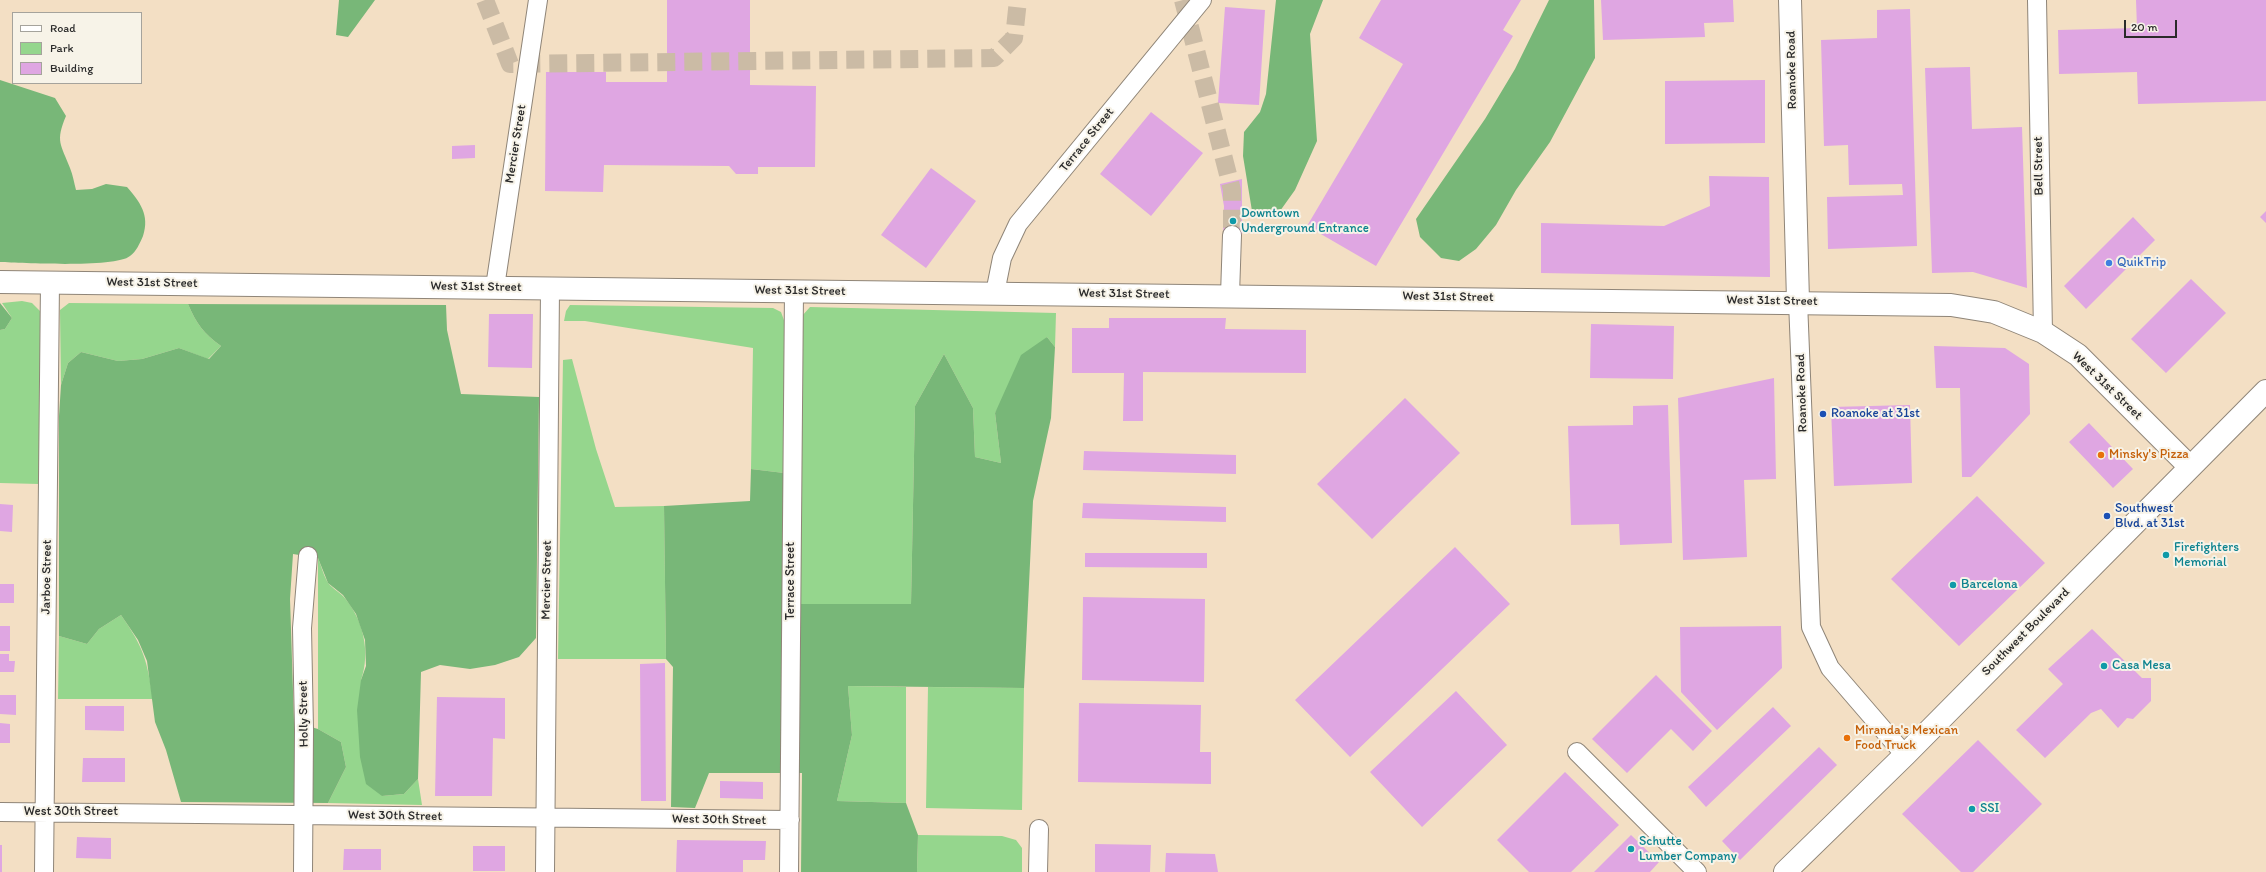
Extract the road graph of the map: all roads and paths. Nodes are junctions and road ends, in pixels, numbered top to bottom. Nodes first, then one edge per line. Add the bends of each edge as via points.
1 (538, 0) edge
2 (1202, 0) edge
3 (1790, 0) edge
4 (2037, 0) edge
5 (1232, 235) tunnel mouth
6 (0, 282) edge
7 (50, 282) junction
8 (495, 287) junction
9 (550, 288) junction
10 (794, 291) junction
11 (995, 293) junction
12 (1230, 295) junction
13 (1798, 301) junction
14 (2043, 332) junction
15 (2266, 391) edge
16 (2190, 467) junction
17 (308, 556) dead end
18 (1577, 752) dead end
19 (1905, 755) junction
20 (0, 812) edge
21 (45, 812) junction
22 (303, 815) junction
23 (545, 818) junction
24 (790, 820) junction
25 (1039, 829) dead end
26 (44, 872) edge
27 (302, 872) edge
28 (545, 872) edge
29 (789, 872) edge
30 (1038, 872) edge
31 (1697, 872) edge
32 (1785, 872) edge

1 - 8 street, Mercier Street
2 - 11 street, Terrace Street via 1018,224 1002,258
3 - 13 main road, Roanoke Road
4 - 14 street, Bell Street
5 - 12 street
6 - 7 main road, West 31st Street
7 - 8 main road, West 31st Street
7 - 21 street, Jarboe Street
8 - 9 main road, West 31st Street
9 - 10 main road, West 31st Street
9 - 23 street, Mercier Street
10 - 11 main road, West 31st Street
10 - 24 street, Terrace Street
11 - 12 main road, West 31st Street
12 - 13 main road, West 31st Street
13 - 14 main road, West 31st Street via 1952,305 1994,312
13 - 19 street, Roanoke Road via 1811,627 1830,668
14 - 16 main road, West 31st Street via 2078,355
15 - 16 main road, Southwest Boulevard
16 - 19 main road, Southwest Boulevard
17 - 22 street, Holly Street via 302,628
18 - 31 street
19 - 32 main road, Southwest Boulevard
20 - 21 street, West 30th Street
21 - 22 street, West 30th Street
21 - 26 street, Jarboe Street
22 - 23 street, West 30th Street
22 - 27 street, Holly Street
23 - 24 street, West 30th Street
23 - 28 street, Mercier Street
24 - 29 street, Terrace Street
25 - 30 street

